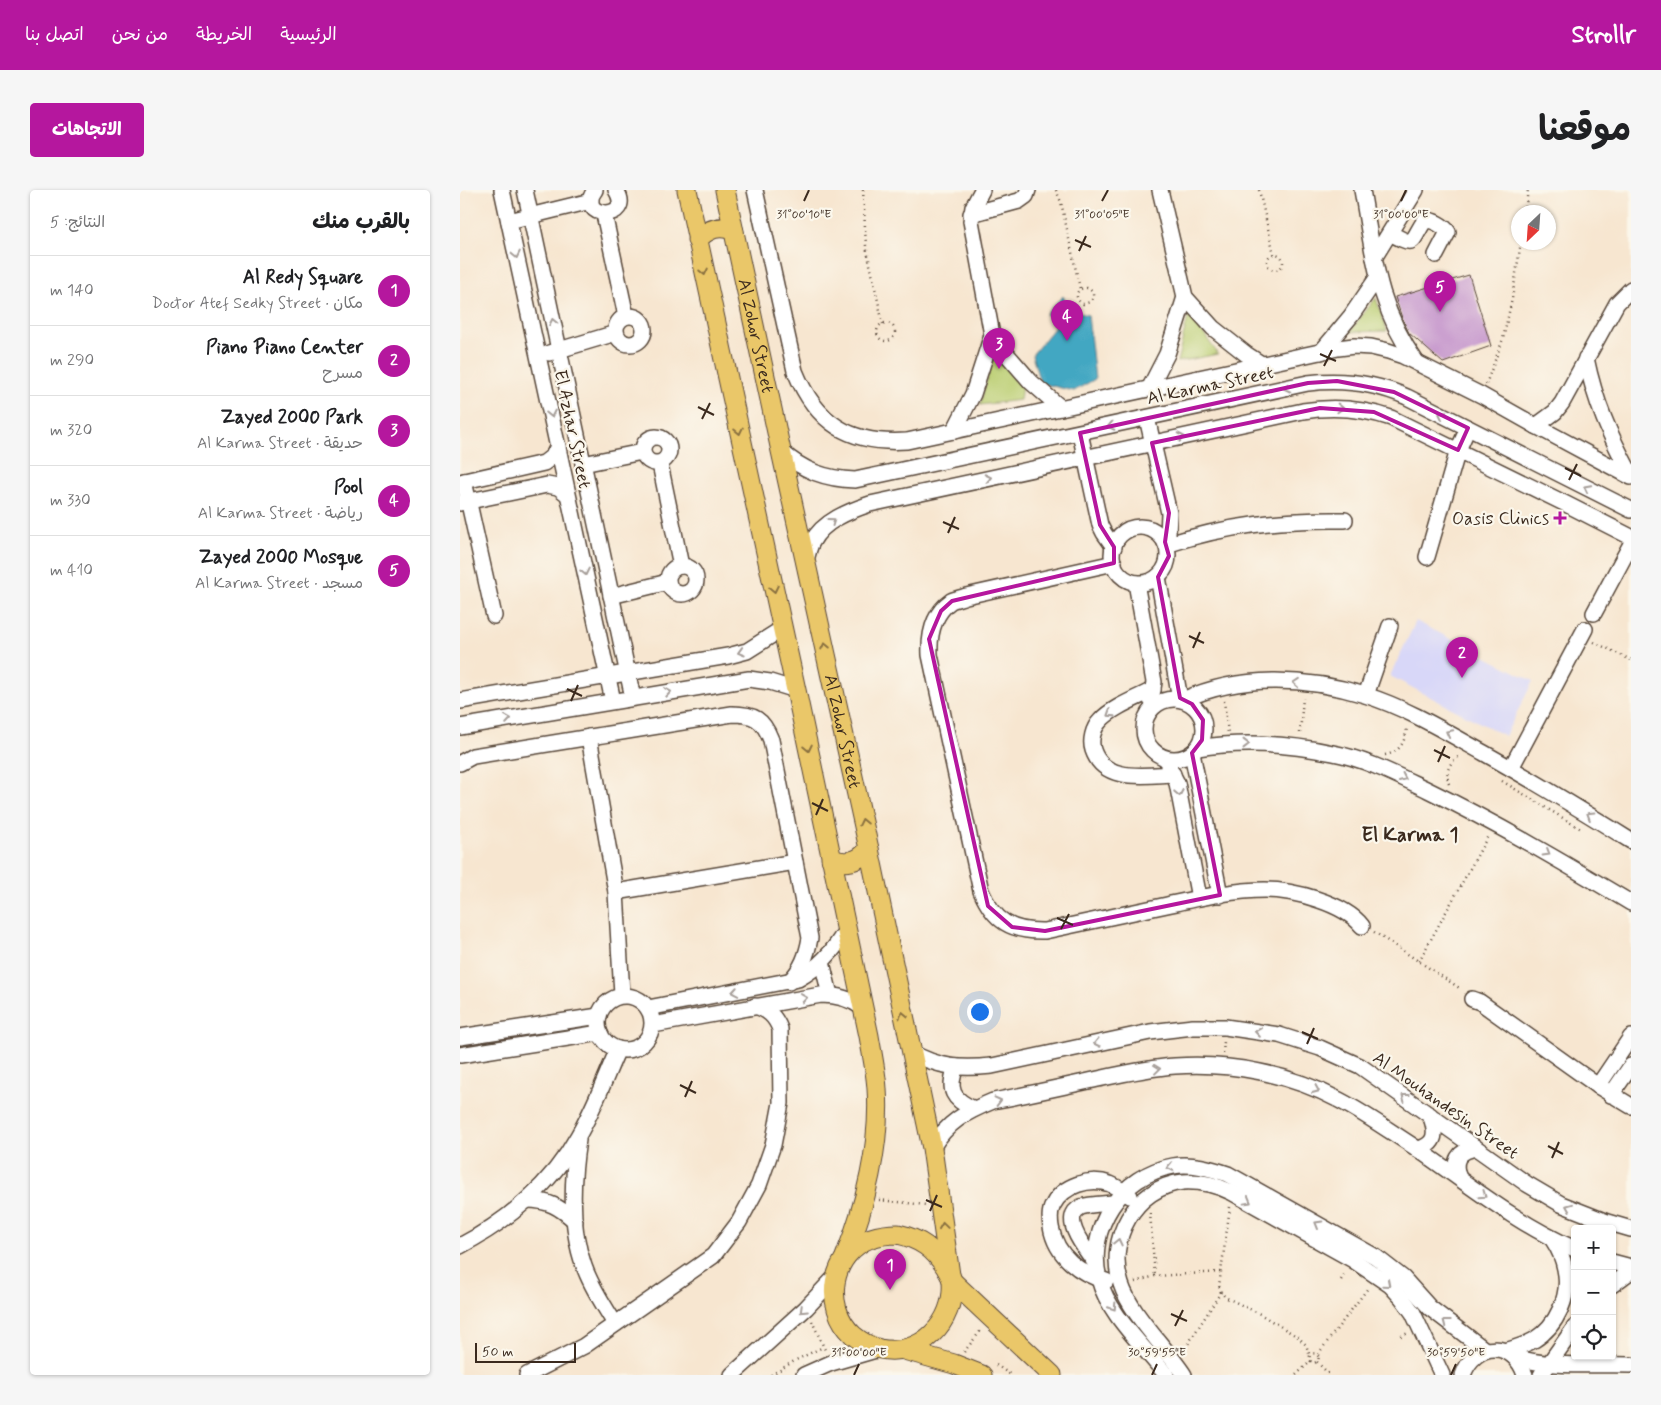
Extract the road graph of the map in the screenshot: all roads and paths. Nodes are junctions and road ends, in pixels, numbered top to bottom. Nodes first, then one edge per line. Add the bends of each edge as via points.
1 (502, 190) edge
2 (525, 190) edge
3 (616, 190) edge
4 (687, 190) edge
5 (725, 190) edge
6 (755, 190) edge
7 (863, 190) edge
8 (982, 190) edge
9 (1028, 190) edge
10 (1056, 190) edge
11 (1160, 190) edge
12 (1259, 190) edge
13 (1362, 190) edge
14 (1416, 190) edge
15 (1528, 190) edge
16 (593, 196) edge
17 (1526, 205) edge
18 (604, 214) junction
19 (971, 214) junction
20 (531, 216) junction
21 (509, 221) junction
22 (734, 232) junction
23 (1390, 233) junction
24 (697, 240) junction
25 (1520, 250) edge
26 (1274, 254) junction
27 (1436, 255) dead end
28 (1374, 258) junction
29 (1377, 278) junction
30 (1080, 289) junction
31 (1631, 290) edge
32 (1185, 297) junction
33 (626, 316) junction
34 (883, 324) junction
35 (616, 333) junction
36 (992, 335) junction
37 (559, 350) junction
38 (1322, 352) junction
39 (538, 356) junction
40 (1586, 358) junction
41 (1264, 364) junction
42 (1418, 364) junction
43 (1149, 389) junction
44 (1481, 395) junction
45 (1061, 408) junction
46 (1147, 418) junction
47 (1536, 426) junction
48 (1468, 428) junction
49 (954, 431) junction
50 (1080, 433) junction
51 (1152, 443) junction
52 (558, 446) junction
53 (1458, 450) junction
54 (642, 452) junction
55 (781, 452) junction
56 (1085, 457) junction
57 (583, 464) junction
58 (660, 464) junction
59 (1631, 476) edge
60 (462, 481) edge
61 (568, 494) junction
62 (464, 502) edge
63 (1631, 510) edge
64 (1345, 520) dead end
65 (597, 528) junction
66 (577, 534) junction
67 (1631, 537) edge
68 (1166, 543) junction
69 (1631, 544) edge
70 (1114, 547) junction
71 (1427, 557) dead end
72 (806, 560) junction
73 (1114, 564) junction
74 (682, 566) junction
75 (1158, 577) junction
76 (668, 582) junction
77 (1136, 583) junction
78 (611, 596) junction
79 (1594, 613) dead end
80 (494, 616) dead end
81 (1390, 626) dead end
82 (783, 628) junction
83 (1584, 633) joint
84 (1631, 660) edge
85 (628, 673) junction
86 (608, 676) junction
87 (796, 690) junction
88 (1153, 690) junction
89 (1366, 696) junction
90 (1231, 697) dead end
91 (1296, 697) dead end
92 (633, 698) junction
93 (1303, 698) junction
94 (1311, 699) dead end
95 (1182, 700) junction
96 (460, 701) edge
97 (613, 701) junction
98 (1147, 716) junction
99 (460, 727) edge
100 (1415, 730) dead end
101 (1300, 733) dead end
102 (588, 737) junction
103 (1228, 744) junction
104 (1194, 751) junction
105 (1453, 751) dead end
106 (1155, 752) junction
107 (1384, 755) dead end
108 (460, 763) edge
109 (1512, 768) junction
110 (1173, 774) junction
111 (1502, 781) dead end
112 (1449, 786) dead end
113 (1495, 824) junction
114 (1586, 831) dead end
115 (1631, 841) edge
116 (870, 848) junction
117 (831, 859) junction
118 (795, 862) junction
119 (616, 892) junction
120 (1220, 895) junction
121 (1200, 898) junction
122 (1631, 903) edge
123 (1360, 923) joint
124 (847, 928) junction
125 (1419, 961) junction
126 (822, 962) junction
127 (789, 982) junction
128 (760, 987) junction
129 (830, 995) junction
130 (622, 996) junction
131 (1476, 1000) joint
132 (759, 1005) junction
133 (648, 1008) junction
134 (863, 1008) junction
135 (599, 1016) junction
136 (653, 1025) junction
137 (1225, 1027) junction
138 (600, 1033) junction
139 (460, 1037) edge
140 (1631, 1037) edge
141 (618, 1049) junction
142 (911, 1052) junction
143 (460, 1055) edge
144 (1631, 1066) edge
145 (1222, 1067) junction
146 (956, 1068) junction
147 (1598, 1086) junction
148 (1612, 1095) junction
149 (1631, 1106) edge
150 (974, 1109) junction
151 (1430, 1116) junction
152 (578, 1136) junction
153 (932, 1148) junction
154 (1476, 1148) junction
155 (1417, 1149) junction
156 (1459, 1178) junction
157 (1123, 1191) junction
158 (1231, 1192) junction
159 (865, 1199) junction
160 (1145, 1199) junction
161 (527, 1200) junction
162 (1113, 1203) junction
163 (940, 1206) junction
164 (1285, 1214) junction
165 (575, 1221) junction
166 (1631, 1229) edge
167 (1554, 1240) junction
168 (460, 1246) edge
169 (1571, 1247) edge
170 (845, 1257) junction
171 (1616, 1263) edge
172 (1096, 1264) junction
173 (1631, 1267) edge
174 (1631, 1271) edge
175 (1221, 1272) junction
176 (837, 1275) junction
177 (1377, 1275) junction
178 (1155, 1276) junction
179 (951, 1278) junction
180 (1099, 1280) junction
181 (1616, 1282) edge
182 (1121, 1285) junction
183 (1221, 1292) junction
184 (806, 1308) junction
185 (991, 1318) junction
186 (615, 1324) junction
187 (1571, 1333) edge
188 (823, 1347) junction
189 (879, 1349) junction
190 (904, 1350) junction
191 (1485, 1350) junction
192 (1509, 1353) junction
193 (1318, 1354) junction
194 (1310, 1356) junction
195 (1607, 1360) edge
196 (1311, 1361) junction
197 (1317, 1362) junction
198 (831, 1363) junction
199 (954, 1364) junction
200 (1631, 1364) edge
201 (1545, 1369) edge
202 (1175, 1371) edge
203 (1441, 1374) edge
204 (527, 1375) edge
205 (732, 1375) edge
206 (772, 1375) edge
207 (804, 1375) edge
208 (982, 1375) edge
209 (1052, 1375) edge
210 (1296, 1375) edge
211 (1330, 1375) edge
212 (1464, 1375) edge
213 (1525, 1375) edge

1 - 21 street, El Azhar Street
2 - 20 street, El Azhar Street
3 - 18 street via 620,202 617,208
4 - 24 main road, Al Zohor Street
5 - 22 main road, Al Zohor Street
6 - 49 street via 795,371 814,407 846,432 866,439 907,441
7 - 34 path via 866,246
8 - 19 street
9 - 19 street via 1019,201
10 - 30 path via 1062,202
11 - 32 street
12 - 26 path
13 - 28 street
14 - 23 street
15 - 17 path
16 - 18 street via 593,208
16 - 20 street
18 - 33 street
19 - 36 street
20 - 21 street
37 -> 20 street, El Azhar Street
21 -> 39 street, El Azhar Street
22 - 24 main road via 728,228 714,228
22 - 55 main road, Al Zohor Street
23 - 27 street via 1410,242 1425,220 1431,220 1448,232
23 - 28 street
24 -> 82 main road, Al Zohor Street
25 - 44 path via 1504,339
26 - 26 path via 1267,262 1270,268 1277,270 1283,266 1283,258
28 - 29 street
29 - 38 street
29 - 42 street via 1393,323
30 - 30 path via 1077,299 1083,304 1090,302 1093,292 1087,288
31 - 40 street via 1617,303
32 - 41 street via 1213,328
32 - 43 street via 1167,354
33 - 35 street via 616,326
33 - 35 street via 639,319 643,324 642,337 631,344 619,339
34 - 34 path via 878,329 878,336 884,340 891,339 895,333 893,326
35 - 37 street
36 - 45 street via 1017,367
36 - 49 street via 973,394
37 - 39 street
37 - 57 street, El Azhar Street
38 - 41 street
38 - 42 street via 1346,347 1371,347
39 -> 52 street, El Azhar Street
40 - 47 street via 1562,403
40 - 59 street via 1599,408
41 - 43 street
42 - 44 street
43 - 45 street
44 - 47 street
45 - 49 street
48 -> 46 street, Al Karma Street via 1394,392 1366,384 1337,381 1308,383
46 -> 50 street, Al Karma Street
46 - 51 street
47 - 59 street
48 - 53 street
63 -> 48 street, Al Karma Street
50 - 55 street, Al Karma Street via 855,480 838,480 814,473
50 - 56 street
51 -> 53 street via 1303,411 1338,407 1391,418
51 - 56 street
51 - 68 street via 1169,513
52 - 60 street via 544,464
52 - 61 street, El Azhar Street
53 - 67 street
53 - 71 street
54 - 57 street
54 - 58 street via 652,464
54 - 58 street via 648,439 663,439 669,452
55 - 72 main road, Al Zohor Street
56 - 70 street via 1100,526
72 -> 56 street via 812,541 828,524 848,511
57 - 65 street, El Azhar Street
58 - 74 street
60 - 62 street
61 - 62 street via 547,485
61 - 66 street, El Azhar Street
62 - 80 street
64 - 68 street via 1242,525
65 - 66 street
65 - 78 street, El Azhar Street
66 -> 86 street, El Azhar Street
68 - 70 street via 1158,533 1138,528 1127,531
68 - 75 street via 1169,556 1166,568
69 - 79 street
70 - 73 street
116 -> 72 main road, Al Zohor Street
73 - 77 street via 1126,579
73 - 121 street via 966,596 952,601 933,624 929,639 930,655 981,890 998,918 1012,928 1028,932
74 - 76 street via 674,569
74 - 76 street via 694,572 695,586 691,592 677,593
75 - 77 street
75 - 95 street
76 - 78 street
77 - 88 street
78 - 85 street, El Azhar Street
81 - 89 street
82 -> 85 street via 747,651
82 - 87 main road, Al Zohor Street
83 - 84 path
83 - 109 street
85 - 86 street
85 - 92 street, El Azhar Street
86 - 96 street
86 - 97 street, El Azhar Street
92 -> 87 street via 749,679
87 -> 117 main road, Al Zohor Street
88 - 98 street
88 -> 110 street via 1099,721 1093,733 1092,746 1096,759 1105,769 1118,774
89 -> 95 street via 1305,684 1249,681
109 -> 89 street via 1424,720
90 - 103 path via 1223,698
91 - 93 path
92 - 97 street
93 - 94 path
93 - 101 path
95 - 98 street via 1167,699 1155,705
95 - 104 street via 1192,704 1203,720 1202,740
99 -> 97 street
98 - 106 street via 1145,735
100 - 107 path via 1407,726 1403,744 1398,750
102 - 108 street via 473,756
102 - 118 street via 732,714 757,718 771,740
102 - 119 street
103 - 104 street
103 -> 113 street via 1267,744 1334,753 1400,777
104 - 106 street via 1183,758 1173,759
104 - 120 street
105 - 112 path via 1461,755 1447,771
106 - 110 street
115 -> 109 street
110 -> 121 street
111 - 114 path
113 -> 122 street
113 - 125 path
116 - 117 main road via 852,861
142 -> 116 main road, Al Zohor Street
117 - 124 main road, Al Zohor Street
118 - 119 street
118 - 127 street via 810,938 808,952
119 - 130 street
120 - 121 street
120 - 123 street via 1266,890 1312,896
123 - 125 path
124 - 126 street
124 - 134 main road, Al Zohor Street
125 - 131 path
126 - 127 street via 811,972
126 - 129 street
127 - 128 street
128 - 132 street
128 -> 133 street
132 -> 129 street
129 - 134 street via 847,998
130 - 133 street via 642,1000
130 - 135 street via 607,1002
131 - 147 street
132 - 136 street
132 - 186 street via 777,1020 780,1029 781,1103 773,1145 759,1185 739,1222 712,1256
133 - 136 street
134 - 159 main road, Al Zohor Street via 877,1090 876,1130
135 - 138 street
135 - 139 street
136 - 141 street via 645,1042 637,1048
137 - 145 path
137 -> 146 street, Al Mouhandesin Street via 1150,1032 992,1066
151 -> 137 street, Al Mouhandesin Street via 1360,1066 1320,1048 1279,1035
138 - 141 street via 610,1046
138 - 143 street
140 - 147 street
141 - 152 street
142 - 146 street, Al Mouhandesin Street via 926,1061
142 - 153 main road, Al Zohor Street
144 - 148 street
150 -> 145 street via 993,1101 1134,1072 1176,1066
145 -> 155 street via 1259,1072 1300,1083 1338,1100
146 - 150 street via 951,1080 953,1093 961,1103
147 - 148 street
148 - 149 street
150 - 153 street via 940,1134
151 - 154 street, Al Mouhandesin Street
151 - 155 street via 1434,1138
152 - 161 street via 558,1166
152 - 165 street via 573,1178
153 - 163 main road, Al Zohor Street
154 - 156 street via 1467,1150 1456,1162
166 -> 154 street, Al Mouhandesin Street via 1562,1204
155 - 156 street
156 -> 167 street via 1514,1217
157 - 160 street
157 - 162 street
164 -> 157 street via 1228,1174 1192,1165 1155,1171
157 - 180 street via 1110,1184 1084,1183 1071,1187 1052,1206 1050,1218 1056,1243 1072,1264
158 - 160 street via 1206,1183 1188,1182 1170,1185
158 -> 164 street
158 - 175 path
159 - 163 path
159 - 170 main road, Al Zohor Street
160 - 178 path
182 -> 160 street via 1117,1268 1118,1241 1129,1216
161 - 165 street via 553,1204
161 - 168 street via 500,1222
162 - 172 street via 1099,1232
162 - 172 street via 1080,1208 1073,1217 1074,1229
179 -> 163 main road, Al Zohor Street
164 - 177 street
191 -> 164 street via 1430,1308 1392,1268 1376,1257
165 - 186 street via 583,1265
167 - 169 street
167 - 192 street via 1566,1270 1565,1293 1557,1316 1548,1329
170 - 176 main road
170 - 179 main road via 872,1238 898,1234 922,1242 933,1251
171 - 173 street
172 - 180 street
174 - 181 street
175 - 178 path
175 - 183 path
176 - 184 street
176 - 189 main road via 834,1298 842,1320 857,1338
177 - 193 path
177 -> 203 street via 1396,1291 1413,1313
178 - 182 path
179 - 185 main road
179 - 190 main road via 948,1309 943,1321 927,1339
180 - 182 street
180 -> 202 street via 1114,1310
182 - 202 street
183 - 194 path via 1298,1337
183 - 202 path
184 - 188 path
184 -> 205 street
185 - 199 path
185 - 209 main road
186 - 204 street via 584,1346
187 - 201 street
188 - 198 path
188 - 206 path
189 - 190 main road
189 - 198 street
190 - 199 main road
191 - 192 street
191 - 212 street via 1471,1360
192 - 201 street
192 - 213 street via 1521,1364
193 - 194 path
193 - 197 path
194 - 196 path
195 - 200 street
195 - 201 street
196 - 197 path
196 - 210 path
197 - 211 path
198 - 207 street
199 - 208 main road

